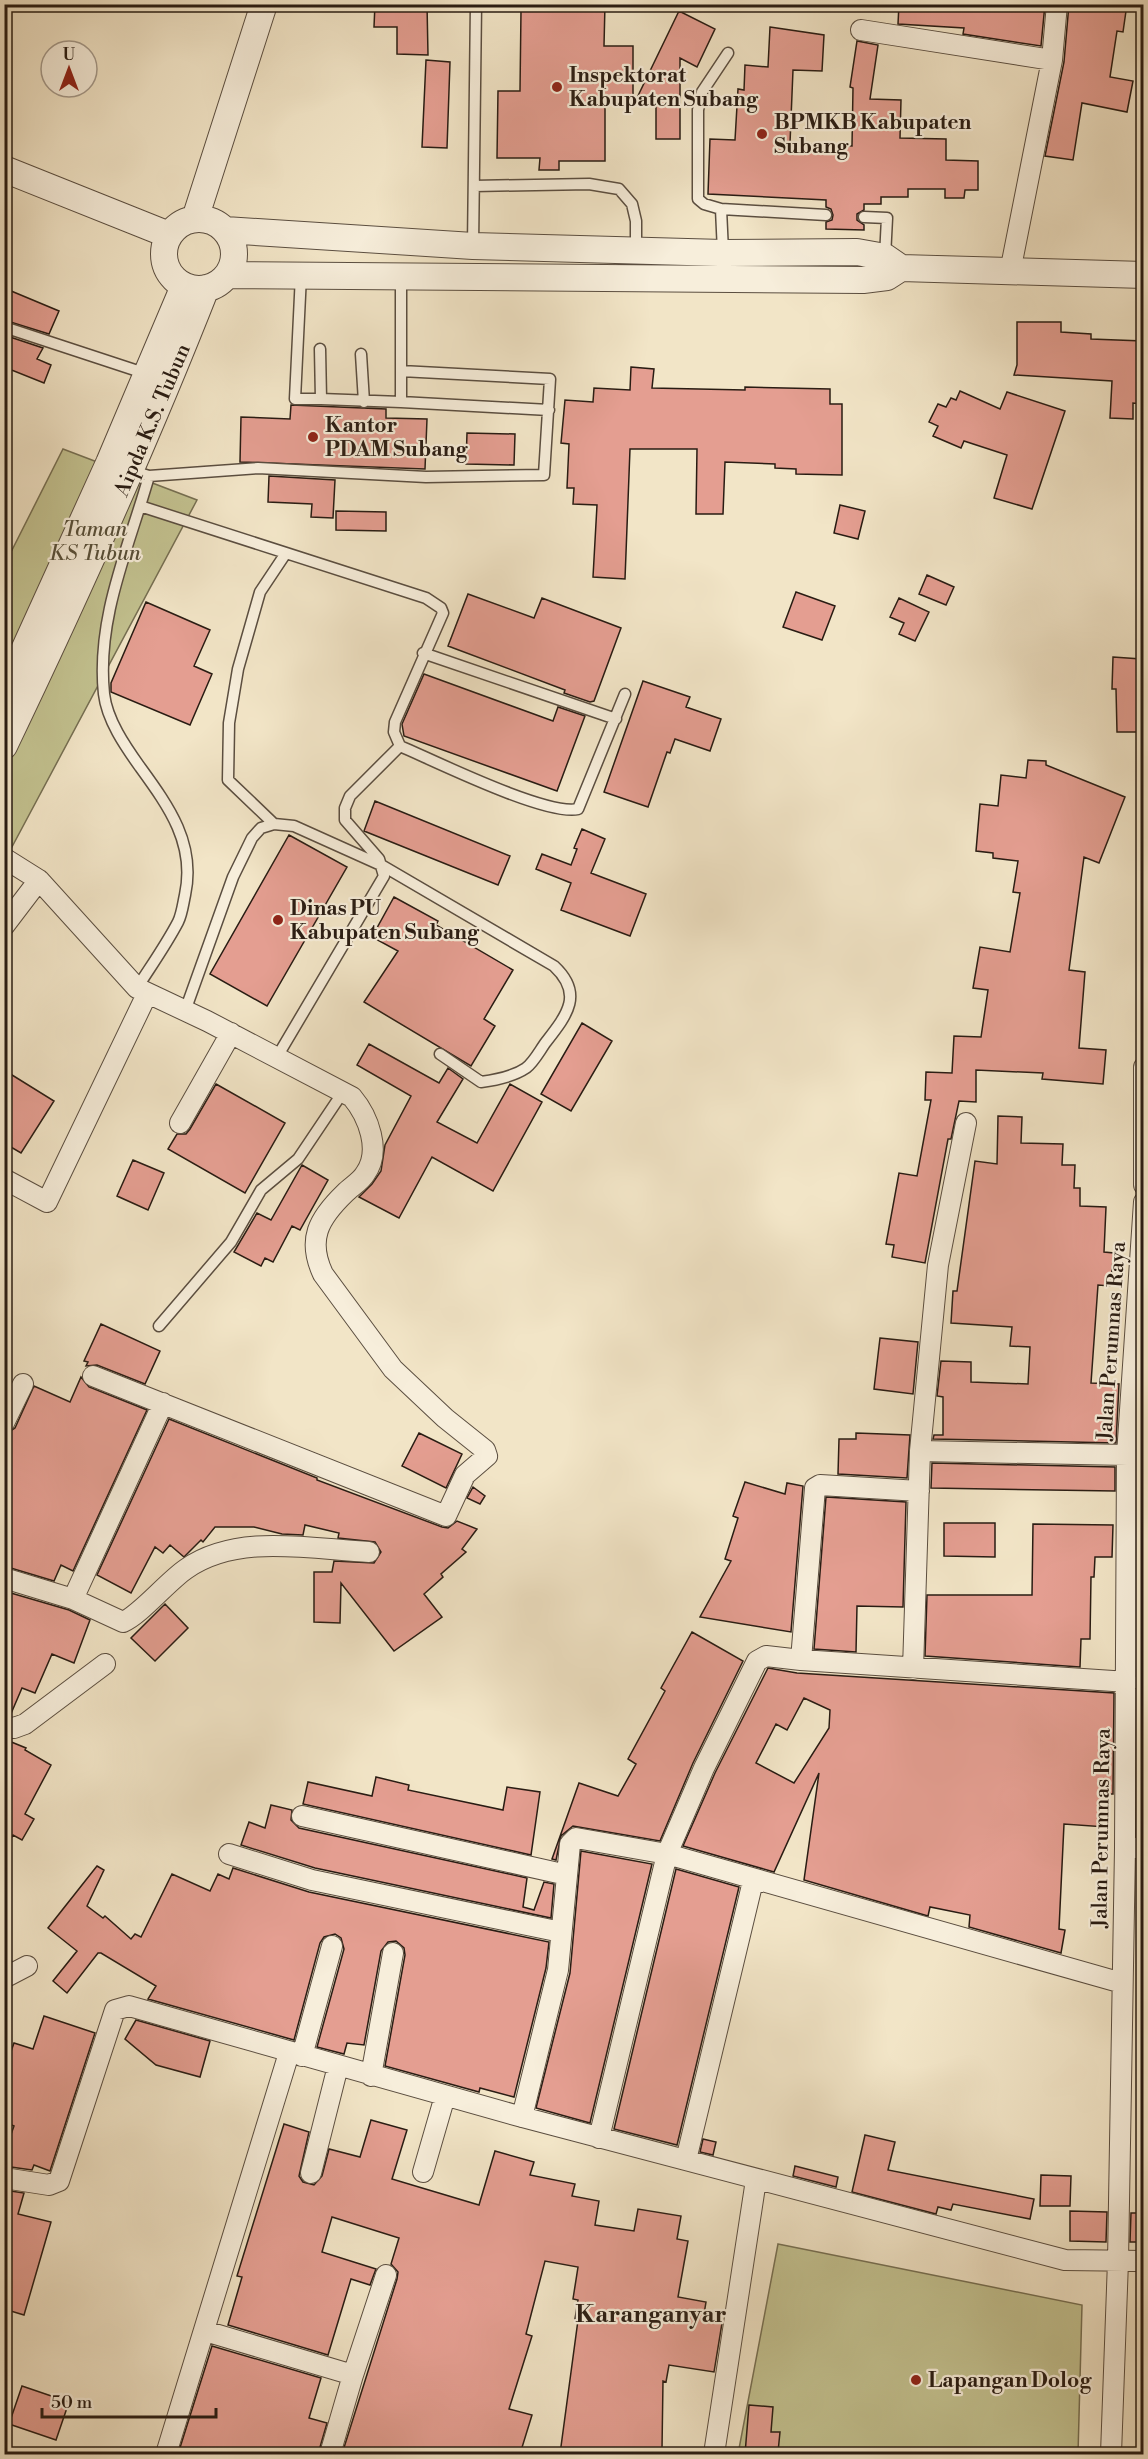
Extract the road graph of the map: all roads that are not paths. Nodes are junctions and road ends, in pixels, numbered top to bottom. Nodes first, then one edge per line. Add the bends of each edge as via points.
1 (264, 4) edge
2 (476, 4) edge
3 (1057, 4) edge
4 (861, 30) dead end
5 (728, 53) dead end
6 (1052, 60) junction
7 (4, 169) edge
8 (474, 186) junction
9 (721, 209) junction
10 (826, 215) dead end
11 (864, 217) dead end
12 (195, 219) junction
13 (225, 230) junction
14 (169, 235) junction
15 (473, 246) junction
16 (636, 251) junction
17 (723, 253) junction
18 (893, 263) junction
19 (1010, 272) junction
20 (301, 275) junction
21 (1143, 275) edge
22 (401, 276) junction
23 (206, 283) junction
24 (4, 327) edge
25 (320, 349) dead end
26 (361, 354) dead end
27 (401, 371) junction
28 (148, 374) junction
29 (321, 399) junction
30 (364, 402) junction
31 (401, 402) junction
32 (549, 410) junction
33 (129, 470) junction
34 (140, 506) junction
35 (285, 553) junction
36 (423, 653) junction
37 (4, 694) edge
38 (625, 694) dead end
39 (616, 719) junction
40 (4, 746) edge
41 (399, 746) junction
42 (274, 824) junction
43 (4, 858) edge
44 (383, 866) junction
45 (39, 880) junction
46 (4, 926) edge
47 (142, 991) junction
48 (185, 1011) junction
49 (231, 1033) junction
50 (440, 1054) dead end
51 (278, 1057) junction
52 (1143, 1067) edge
53 (1143, 1084) edge
54 (343, 1092) junction
55 (180, 1123) dead end
56 (966, 1123) dead end
57 (4, 1179) edge
58 (1143, 1185) edge
59 (1143, 1202) edge
60 (159, 1326) dead end
61 (93, 1376) dead end
62 (23, 1384) dead end
63 (164, 1403) junction
64 (4, 1423) edge
65 (920, 1451) junction
66 (1133, 1461) edge
67 (919, 1491) junction
68 (369, 1552) dead end
69 (4, 1578) edge
70 (73, 1599) junction
71 (801, 1660) junction
72 (105, 1664) dead end
73 (913, 1669) junction
74 (1128, 1682) junction
75 (4, 1727) edge
76 (302, 1816) dead end
77 (1134, 1848) edge
78 (228, 1854) dead end
79 (667, 1854) junction
80 (567, 1875) junction
81 (753, 1881) junction
82 (561, 1932) junction
83 (332, 1946) dead end
84 (393, 1953) dead end
85 (27, 1966) dead end
86 (4, 1978) edge
87 (1122, 1983) junction
88 (296, 2054) junction
89 (338, 2067) junction
90 (371, 2076) junction
91 (445, 2096) junction
92 (522, 2117) junction
93 (599, 2138) junction
94 (686, 2160) junction
95 (423, 2172) dead end
96 (311, 2173) dead end
97 (4, 2178) edge
98 (756, 2180) junction
99 (1118, 2261) junction
100 (1143, 2261) edge
101 (386, 2275) dead end
102 (205, 2331) junction
103 (352, 2375) junction
104 (166, 2454) edge
105 (330, 2454) edge
106 (714, 2454) edge
107 (1111, 2454) edge

1 - 12 street
2 - 8 lane
3 - 6 street
4 - 6 street
5 - 9 lane via 702,92 698,110 698,199
6 - 19 street
7 - 14 street
8 - 15 lane
8 - 16 lane via 589,184 619,189 632,204
9 - 10 lane
9 - 17 lane
11 - 18 lane via 888,218
12 - 13 street via 211,221
12 - 14 street via 180,224
13 - 15 street
13 - 23 street via 234,252 233,263
14 - 23 street via 164,249 165,264 172,277
15 - 16 street
16 - 17 street
17 - 18 street via 857,252
18 - 19 street
18 - 22 street via 887,277 863,280
19 - 21 street
20 - 22 street
20 - 23 street
20 - 29 lane via 295,399
22 - 27 lane
23 - 28 street, Aipda K.S. Tubun
23 - 33 street, Aipda K.S. Tubun
24 - 28 lane
25 - 29 lane
26 - 30 lane
27 - 31 lane
27 - 32 lane via 550,379
28 - 33 street, Aipda K.S. Tubun
29 - 30 lane
30 - 31 lane
31 - 32 lane
32 - 33 lane via 544,475 426,477 258,468
33 - 34 lane
33 - 37 street, Aipda K.S. Tubun
33 - 40 street, Aipda K.S. Tubun
34 - 35 lane
34 - 47 lane via 111,599 104,655 105,696 126,749 179,829 189,875 179,920
35 - 36 lane via 435,602 443,613
35 - 42 lane via 260,592 238,669 227,759 228,780
36 - 39 lane
36 - 41 lane via 395,722
38 - 39 lane
39 - 41 lane via 578,809 566,812
41 - 44 lane via 350,796 345,808 345,820
42 - 44 lane via 294,826
42 - 48 lane via 261,828 252,838 233,877
43 - 45 street
44 - 50 lane via 554,966 566,977 571,996 566,1016 526,1068 498,1080 481,1082
44 - 51 lane via 384,876
45 - 46 street
45 - 47 street
47 - 48 street
47 - 57 street via 47,1202
48 - 49 street
49 - 51 street
49 - 55 street
51 - 54 street
52 - 53 street
53 - 58 street
54 - 60 lane via 298,1159 261,1190 231,1242
54 - 63 street via 365,1113 371,1130 371,1158 366,1174 336,1202 319,1227 315,1258 393,1369 485,1450 487,1456 465,1475 446,1516
56 - 65 street via 938,1265
59 - 66 street, Jalan Perumnas Raya
61 - 63 street
62 - 64 street
63 - 70 street
65 - 66 street
65 - 67 street
66 - 74 street, Jalan Perumnas Raya
67 - 71 street via 820,1485 815,1488
67 - 73 street
68 - 70 street via 248,1547 220,1552 168,1581 123,1622
69 - 70 street
71 - 73 street
71 - 79 street via 766,1656 757,1661
72 - 75 street via 25,1724
73 - 74 street
74 - 77 street, Jalan Perumnas Raya
76 - 80 street
77 - 87 street, Jalan Perumnas Raya
78 - 82 street via 312,1880
79 - 80 street via 576,1838 570,1844
79 - 81 street
79 - 93 street
80 - 82 street
81 - 87 street
81 - 94 street
82 - 92 street via 558,1970
83 - 88 street
84 - 90 street
85 - 86 street
87 - 99 street, Jalan Perumnas Raya
88 - 89 street
88 - 97 street via 121,2006 114,2010 59,2181 49,2185
88 - 102 street
89 - 90 street
89 - 96 street
90 - 91 street
91 - 92 street
91 - 95 street
92 - 93 street
93 - 94 street
94 - 98 street
98 - 99 street via 1065,2260
98 - 106 street
99 - 100 street
99 - 107 street, Jalan Perumnas Raya
101 - 103 street
102 - 103 street
102 - 104 street
103 - 105 street

